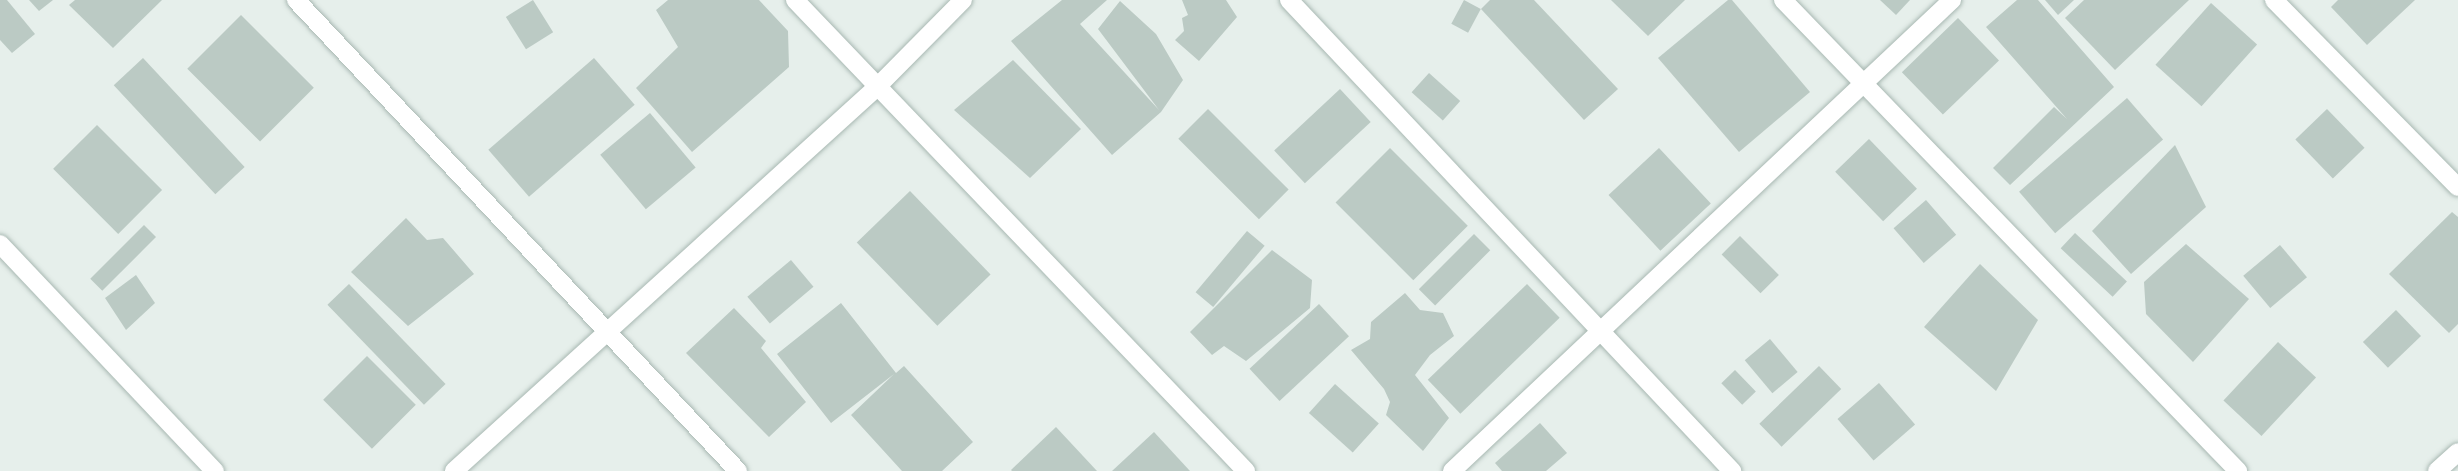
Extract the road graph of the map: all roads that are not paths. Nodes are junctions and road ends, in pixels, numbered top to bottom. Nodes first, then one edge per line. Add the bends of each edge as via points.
1 (296, 0) edge
2 (795, 0) edge
3 (963, 0) edge
4 (1289, 0) edge
5 (1783, 0) edge
6 (1952, 0) edge
7 (2274, 0) edge
8 (1864, 84) junction
9 (877, 87) junction
10 (2458, 187) edge
11 (0, 244) edge
12 (1603, 330) junction
13 (606, 332) junction
14 (2458, 452) edge
15 (215, 471) edge
16 (454, 471) edge
17 (738, 471) edge
18 (1246, 471) edge
19 (1452, 471) edge
20 (1732, 471) edge
21 (2238, 471) edge
22 (2438, 471) edge

1 - 13 street
2 - 9 street
3 - 9 street
4 - 12 street
5 - 8 street
6 - 8 street
7 - 10 street
8 - 12 street
8 - 21 street
9 - 13 street
9 - 18 street
11 - 15 street
12 - 19 street
12 - 20 street
13 - 16 street
13 - 17 street
14 - 22 street

